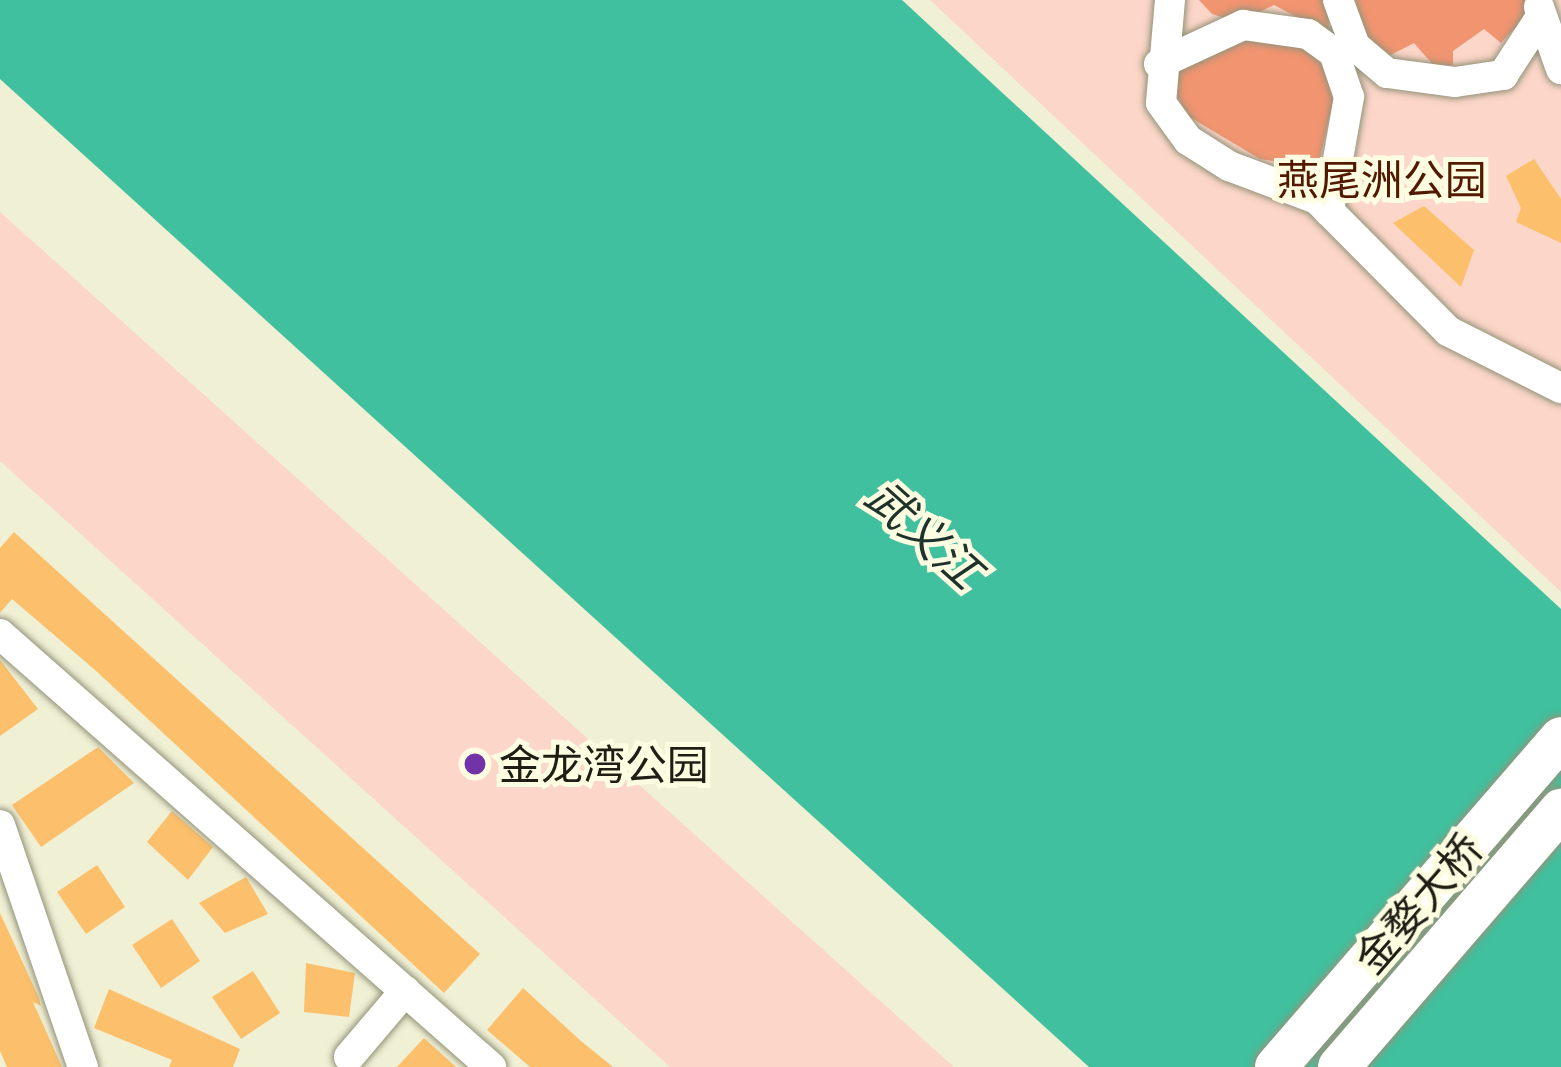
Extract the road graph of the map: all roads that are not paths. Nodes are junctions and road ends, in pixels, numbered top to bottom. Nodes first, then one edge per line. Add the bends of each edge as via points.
1 (1170, 0) edge
2 (1338, 0) edge
3 (1539, 9) edge
4 (1159, 64) junction
5 (1561, 69) edge
6 (1329, 211) junction
7 (1561, 388) edge
8 (0, 634) edge
9 (1561, 738) edge
10 (1561, 810) edge
11 (0, 826) edge
12 (405, 992) junction
13 (349, 1057) dead end
14 (83, 1067) edge
15 (491, 1067) edge
16 (1276, 1067) edge
17 (1339, 1067) edge

1 - 4 street
2 - 3 street via 1355,46 1388,73 1455,82 1503,75
3 - 5 street
4 - 6 street via 1161,103 1188,140
4 - 6 street via 1243,25 1308,34 1334,53 1349,97
6 - 7 street via 1448,331
8 - 12 street
9 - 16 main road, 金婺大桥
10 - 17 main road, 金婺大桥
11 - 14 street
12 - 13 street
12 - 15 street

